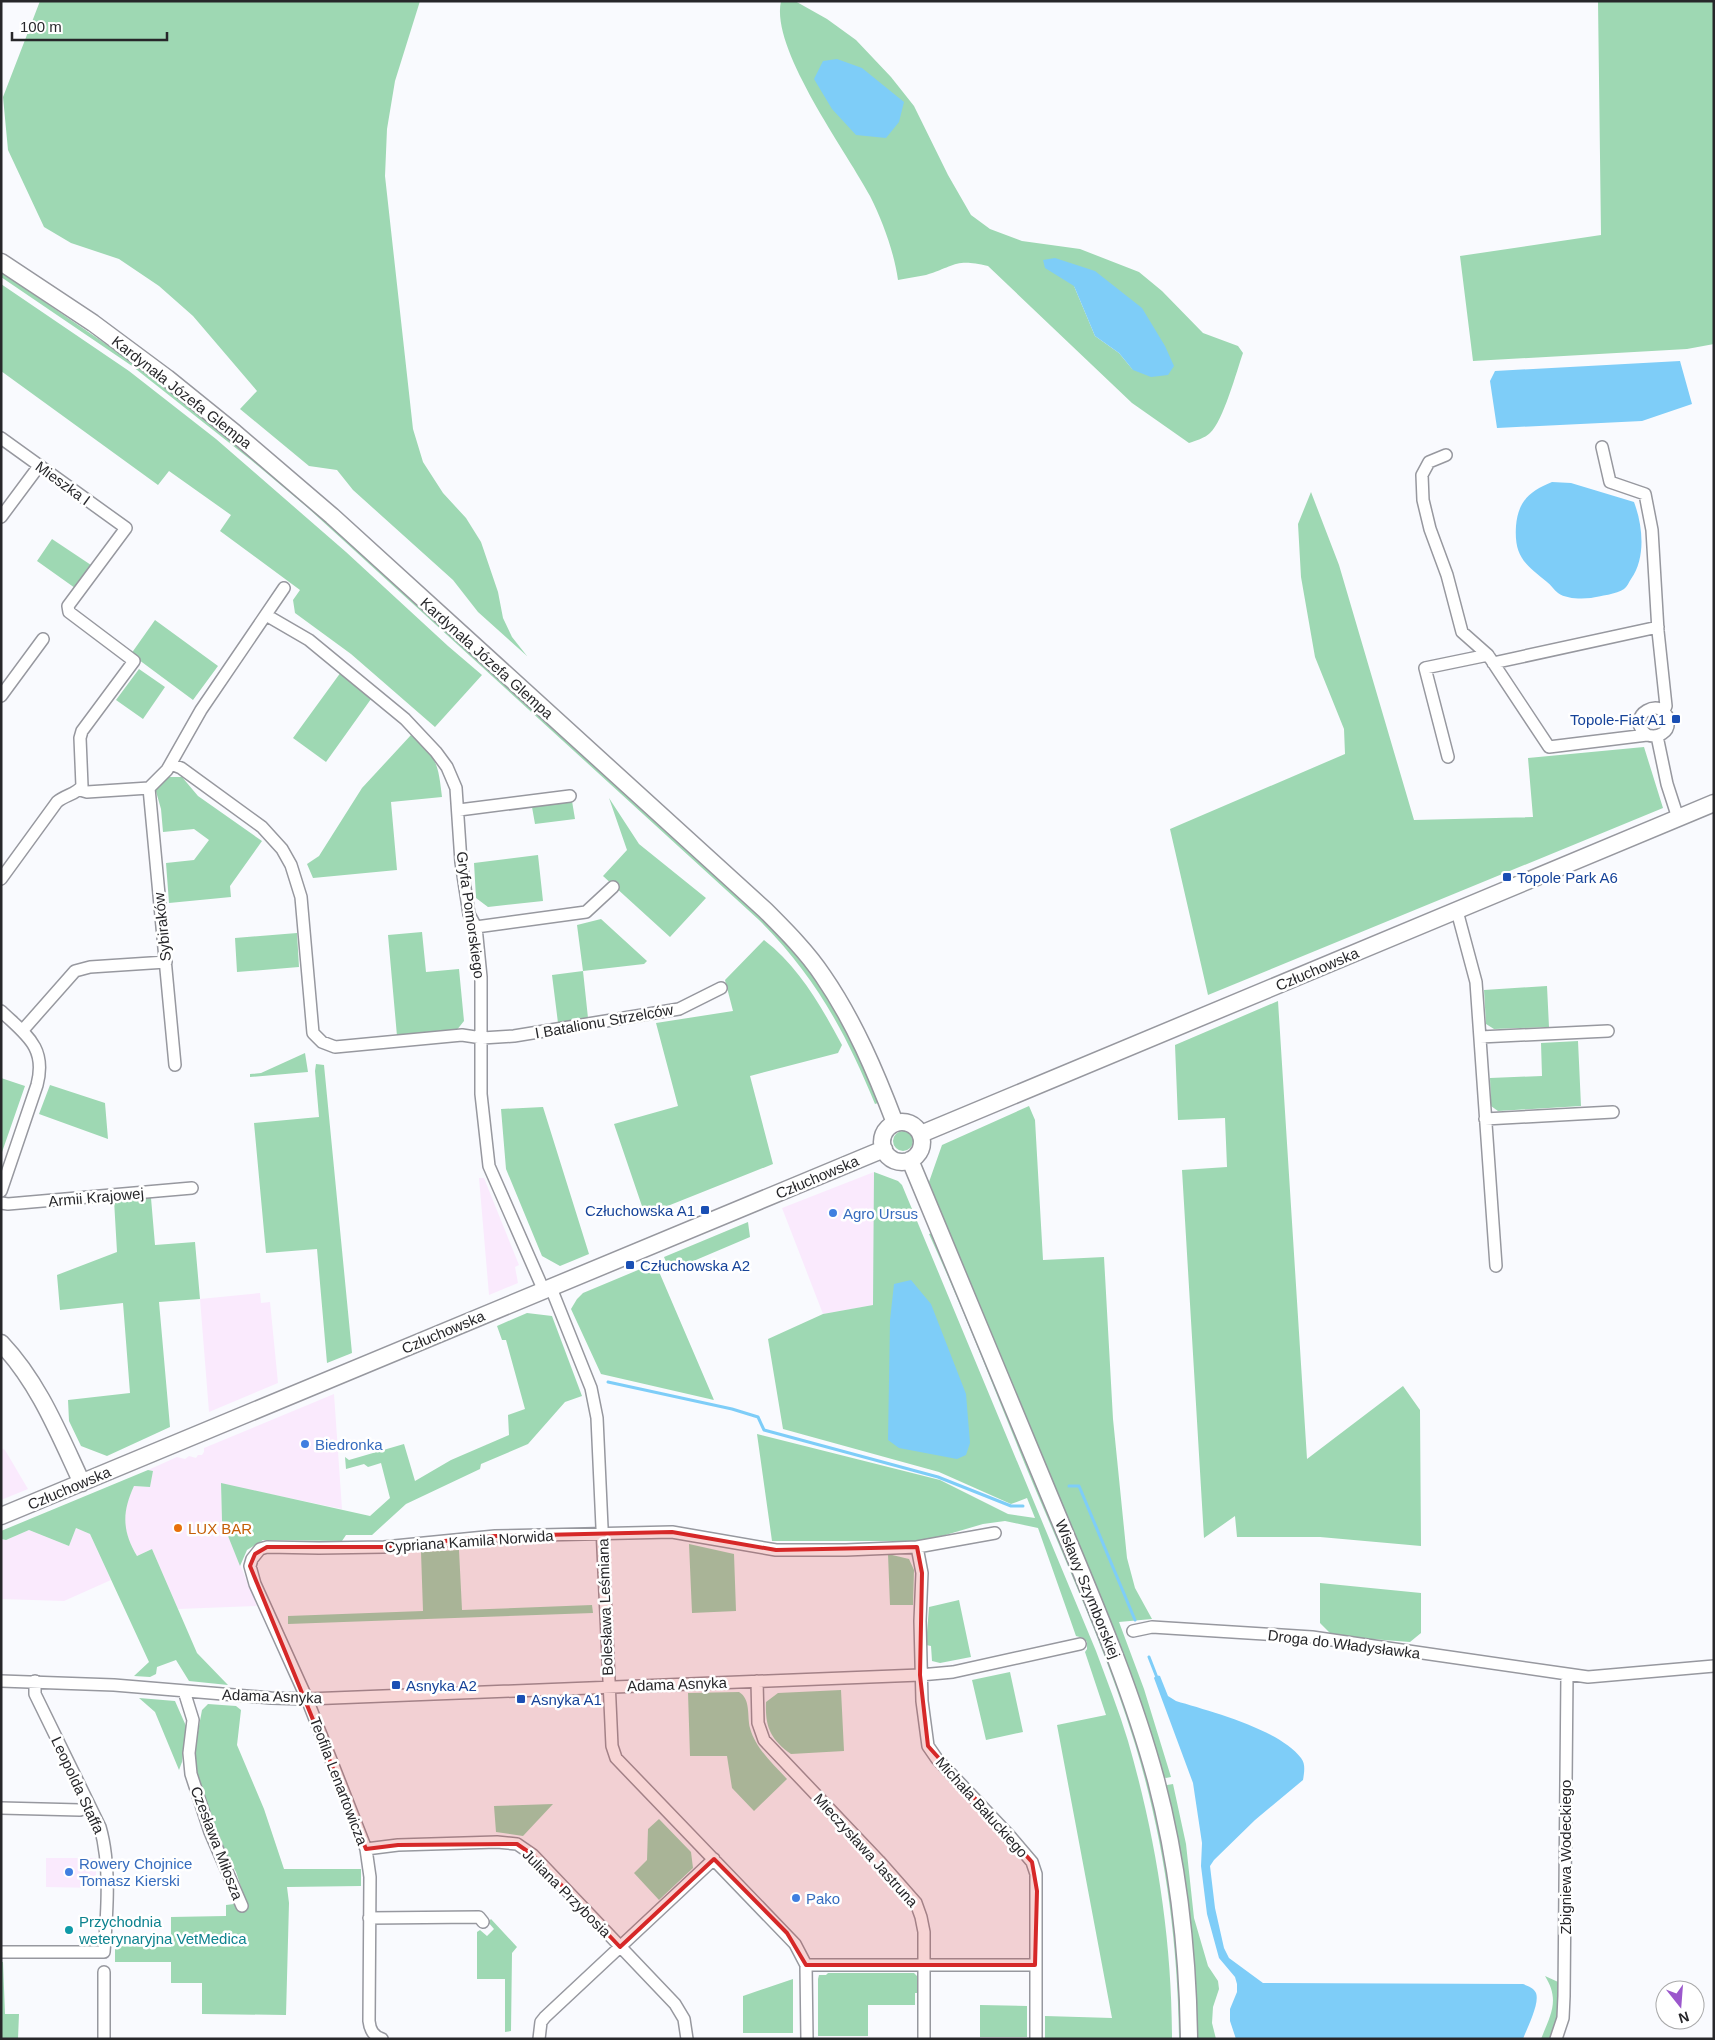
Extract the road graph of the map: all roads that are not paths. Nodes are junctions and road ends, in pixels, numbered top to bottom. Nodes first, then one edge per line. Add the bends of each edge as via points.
1 (1, 262) edge
2 (1, 438) edge
3 (1602, 447) dead end
4 (1446, 455) dead end
5 (39, 466) junction
6 (1, 517) edge
7 (284, 588) dead end
8 (266, 615) junction
9 (1658, 627) junction
10 (43, 640) dead end
11 (1491, 659) junction
12 (1, 696) edge
13 (1664, 711) junction
14 (1652, 736) junction
15 (1448, 757) dead end
16 (171, 764) junction
17 (149, 788) junction
18 (80, 790) junction
19 (570, 796) dead end
20 (1714, 803) edge
21 (459, 810) junction
22 (1678, 818) junction
23 (1, 879) edge
24 (612, 887) dead end
25 (1457, 911) junction
26 (476, 927) junction
27 (166, 962) junction
28 (721, 988) dead end
29 (1, 1011) edge
30 (22, 1031) junction
31 (1608, 1031) dead end
32 (1480, 1037) junction
33 (482, 1038) junction
34 (176, 1065) dead end
35 (1613, 1112) dead end
36 (1485, 1120) junction
37 (894, 1123) junction
38 (921, 1134) junction
39 (884, 1149) junction
40 (910, 1160) junction
41 (192, 1188) dead end
42 (1, 1191) edge
43 (1, 1203) edge
44 (1496, 1266) dead end
45 (548, 1289) junction
46 (1, 1343) edge
47 (82, 1482) junction
48 (1, 1516) edge
49 (995, 1533) dead end
50 (602, 1534) junction
51 (917, 1547) junction
52 (250, 1566) joint
53 (1133, 1631) dead end
54 (1080, 1644) dead end
55 (1714, 1666) edge
56 (1567, 1674) junction
57 (920, 1675) junction
58 (1, 1681) edge
59 (35, 1681) junction
60 (757, 1681) junction
61 (608, 1686) junction
62 (184, 1691) junction
63 (307, 1699) junction
64 (89, 1806) junction
65 (1, 1808) edge
66 (366, 1849) junction
67 (714, 1859) junction
68 (242, 1906) dead end
69 (369, 1918) junction
70 (483, 1922) dead end
71 (620, 1947) junction
72 (1, 1952) edge
73 (806, 1965) junction
74 (924, 1965) junction
75 (1035, 1965) junction
76 (104, 1972) dead end
77 (379, 2038) edge
78 (104, 2039) edge
79 (539, 2039) edge
80 (687, 2039) edge
81 (807, 2039) edge
82 (924, 2039) edge
83 (1036, 2039) edge
84 (1189, 2039) edge
85 (1556, 2039) edge

1 - 37 main road, Kardynała Józefa Glempa via 93,323 235,433 332,516 765,910 794,940 838,1000 862,1046
2 - 5 street, Mieszka I
3 - 9 street via 1610,482 1645,494 1652,530
4 - 11 street via 1429,462 1422,475 1423,500 1462,632
5 - 6 street
5 - 18 street, Mieszka I via 126,528 68,606 70,615 134,661 82,731 83,782
7 - 8 street
8 - 16 street via 201,710
8 - 21 street, Gryfa Pomorskiego via 310,640 405,719 447,767 456,788
9 - 11 street
9 - 13 street
10 - 12 street
11 - 14 street via 1549,747
11 - 15 street via 1425,668
13 - 14 street via 1668,719 1667,728
13 - 14 street via 1650,708 1642,714 1641,728
14 - 22 street
16 - 17 street
16 - 33 street, I Batalionu Strzelców via 262,827 282,849 291,865 301,897 313,1032 322,1042 336,1047 462,1035
17 - 18 street
17 - 27 street, Sybiraków
18 - 23 street via 57,802
19 - 21 street
20 - 22 main road, Człuchowska
21 - 26 street, Gryfa Pomorskiego via 461,862 470,914
22 - 25 main road, Człuchowska
24 - 26 street via 586,912
25 - 32 street via 1476,982
25 - 38 main road, Człuchowska
26 - 33 street, Gryfa Pomorskiego
27 - 30 street via 90,967 75,971
27 - 34 street, Sybiraków
28 - 33 street, I Batalionu Strzelców via 679,1009
29 - 30 street
30 - 42 street via 38,1051 39,1077
31 - 32 street
32 - 36 street
33 - 45 street, Gryfa Pomorskiego via 481,1094 490,1166 512,1220
35 - 36 street
36 - 44 street
37 - 38 main road via 911,1124
37 - 39 main road via 884,1133
38 - 40 main road via 920,1151
39 - 40 main road via 891,1158
39 - 45 main road, Człuchowska
40 - 84 main road, Wisławy Szymborskiej via 1082,1572 1133,1704 1156,1782 1175,1876 1182,1920
41 - 43 street, Armii Krajowej
45 - 47 main road, Człuchowska
45 - 50 street, Bolesława Leśmiana via 590,1388 595,1410
46 - 47 main road via 23,1368 42,1400
47 - 48 main road, Człuchowska
49 - 51 street, Cypriana Kamila Norwida
50 - 51 street, Cypriana Kamila Norwida via 672,1532 776,1550
50 - 52 street, Cypriana Kamila Norwida via 495,1536 384,1547 267,1547 255,1554
50 - 61 street, Bolesława Leśmiana
51 - 57 street, Michała Bałuckiego via 922,1573
52 - 63 street, Teofila Lenartowicza
53 - 56 street, Droga do Władysławka via 1152,1627 1312,1637
54 - 57 street, Adama Asnyka via 953,1672
55 - 56 street, Droga do Władysławka via 1588,1677
56 - 85 street, Zbigniewa Wodeckiego via 1564,2018
57 - 60 street, Adama Asnyka
57 - 75 street, Michała Bałuckiego via 928,1746 1032,1862 1037,1891
58 - 59 street, Adama Asnyka
59 - 62 street, Adama Asnyka
59 - 64 street, Leopolda Staffa via 35,1694
60 - 61 street, Adama Asnyka
60 - 74 street, Mieczysława Jastruna via 758,1723 764,1740 916,1903 922,1916
61 - 63 street, Adama Asnyka
61 - 67 street, Bolesława Leśmiana via 610,1733 616,1758
62 - 63 street, Adama Asnyka
62 - 68 street, Czesława Miłosza via 193,1720 189,1753 191,1774 210,1832
63 - 66 street, Teofila Lenartowicza
64 - 65 street via 80,1810
64 - 72 street, Leopolda Staffa via 100,1827 105,1855 104,1952
66 - 69 street, Teofila Lenartowicza via 370,1877
66 - 71 street, Juliana Przybosia via 398,1845 516,1844 533,1855
67 - 71 street
67 - 73 street, Bolesława Leśmiana via 787,1933
69 - 70 street via 479,1917
69 - 77 street, Teofila Lenartowicza via 369,2021
71 - 79 street via 545,2017 541,2022
71 - 80 street, Juliana Przybosia via 675,2004 684,2019
73 - 74 street
73 - 81 street, Bolesława Leśmiana
74 - 75 street
74 - 82 street, Mieczysława Jastruna
75 - 83 street, Michała Bałuckiego
76 - 78 street

